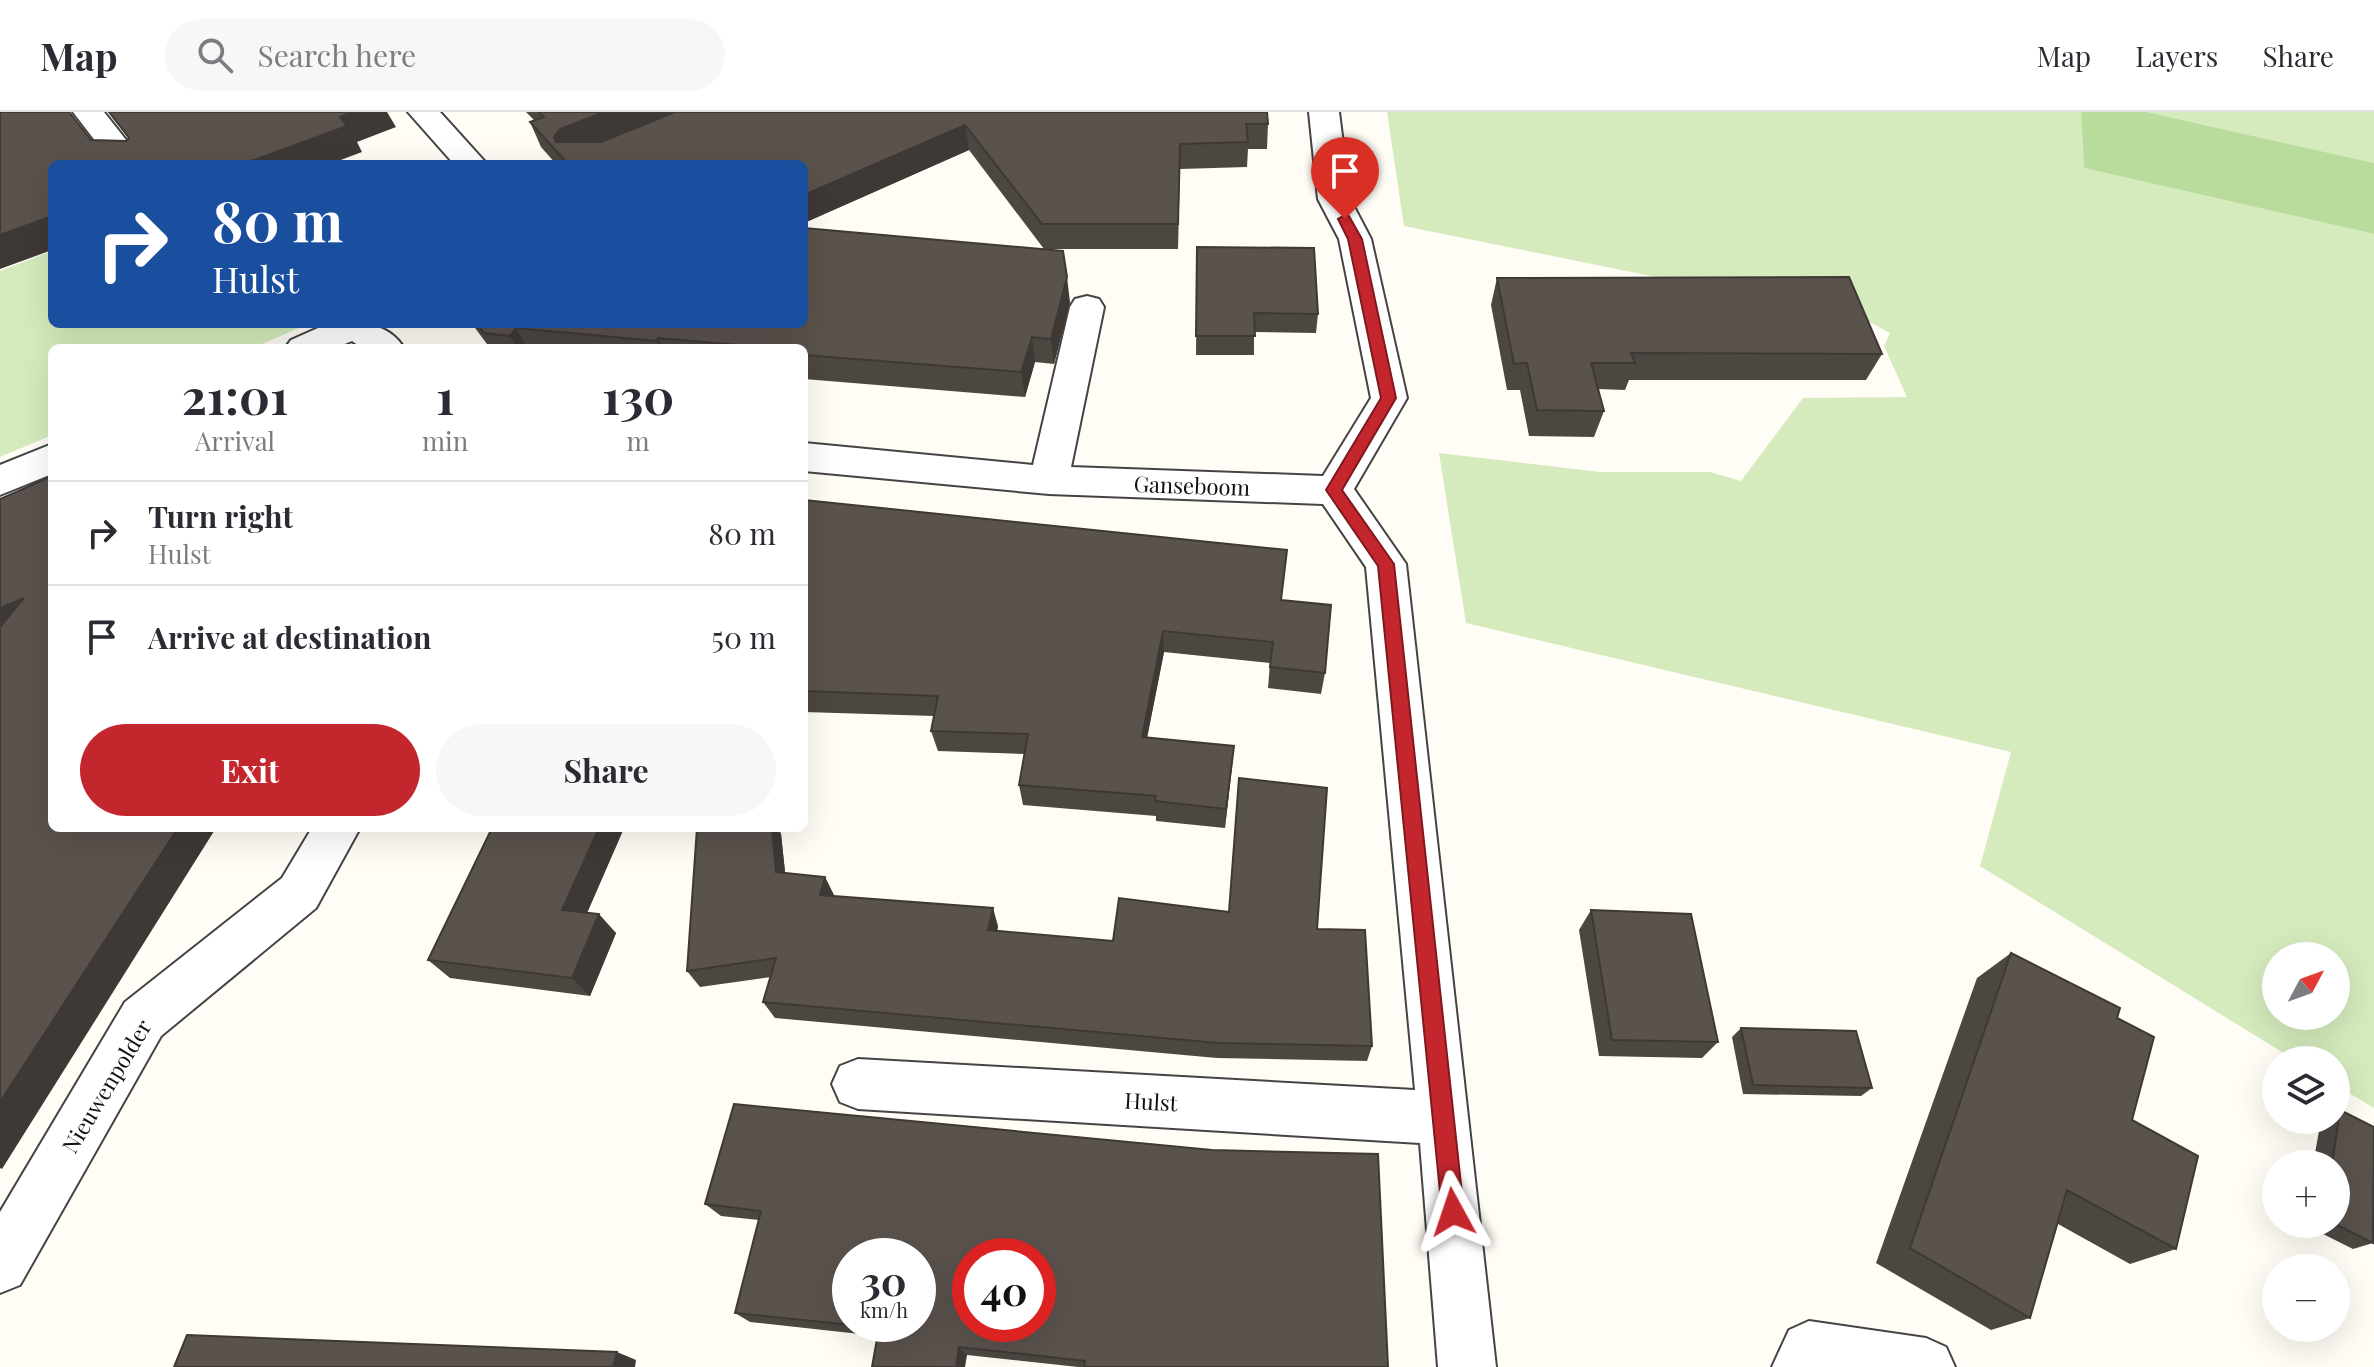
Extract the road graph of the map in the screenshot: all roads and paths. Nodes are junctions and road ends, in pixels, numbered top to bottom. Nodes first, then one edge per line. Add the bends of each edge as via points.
1 (88, 112) edge
2 (423, 112) edge
3 (1324, 112) edge
4 (126, 160) edge
5 (467, 160) edge
6 (1087, 307) dead end
7 (346, 328) edge
8 (357, 328) edge
9 (312, 344) edge
10 (380, 344) edge
11 (808, 457) edge
12 (48, 460) edge
13 (1049, 480) junction
14 (0, 481) edge
15 (1334, 490) junction
16 (335, 832) edge
17 (858, 1084) dead end
18 (1444, 1118) junction
19 (0, 1265) edge
20 (1467, 1367) edge
21 (1801, 1367) edge
22 (1926, 1367) edge

1 - 4 street
2 - 5 street
3 - 15 street via 1334,199 1355,239 1389,398
6 - 13 street
7 - 9 street
8 - 10 street
11 - 13 street, Ganseboom
12 - 14 street
13 - 15 street, Ganseboom
15 - 18 street via 1386,564
16 - 19 street, Nieuwenpolder via 299,893 143,1019
17 - 18 street, Hulst
18 - 20 street
21 - 22 street via 1809,1350

